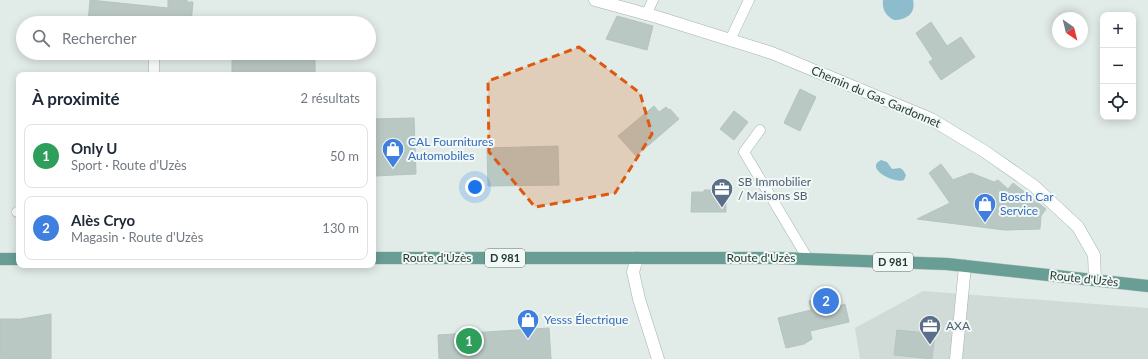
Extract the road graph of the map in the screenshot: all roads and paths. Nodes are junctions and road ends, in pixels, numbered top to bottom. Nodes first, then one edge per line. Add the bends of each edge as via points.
1 (594, 0) edge
2 (653, 0) edge
3 (749, 0) edge
4 (646, 15) junction
5 (730, 40) junction
6 (154, 60) edge
7 (154, 72) edge
8 (760, 130) dead end
9 (376, 258) edge
10 (637, 258) junction
11 (0, 259) edge
12 (16, 259) edge
13 (808, 259) junction
14 (965, 266) junction
15 (1095, 280) junction
16 (1148, 286) edge
17 (658, 359) edge
18 (956, 359) edge

1 - 4 street, Chemin du Gas Gardonnet
2 - 4 lane
3 - 5 lane
4 - 5 street, Chemin du Gas Gardonnet
5 - 15 street, Chemin du Gas Gardonnet via 772,53 931,119 984,151 1034,186 1078,227 1094,255
6 - 7 lane
8 - 13 lane via 744,152
9 - 10 main road, Route d'Uzès / D 981
10 - 13 main road, Route d'Uzès / D 981
10 - 17 street via 633,272
11 - 12 main road
13 - 14 main road, Route d'Uzès / D 981
14 - 15 main road, Route d'Uzès / D 981
14 - 18 street
15 - 16 main road, Route d'Uzès / D 981

